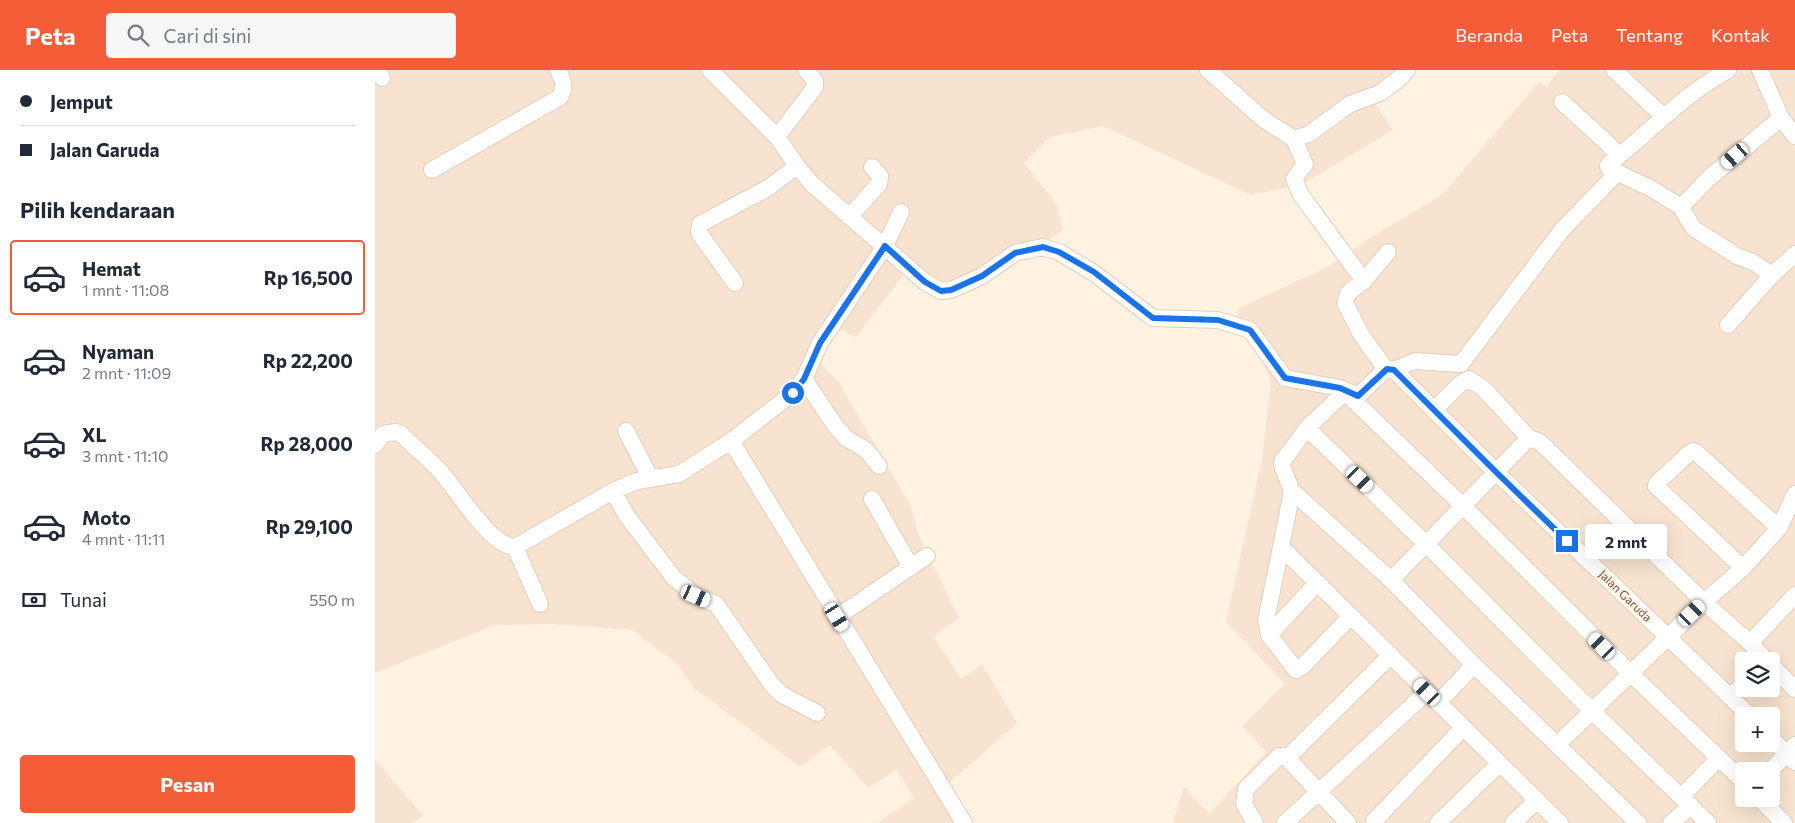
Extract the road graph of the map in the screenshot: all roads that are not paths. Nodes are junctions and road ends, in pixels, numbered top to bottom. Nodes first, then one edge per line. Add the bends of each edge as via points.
1 (558, 70) edge
2 (711, 70) edge
3 (806, 70) edge
4 (1208, 70) edge
5 (1407, 70) edge
6 (1614, 70) edge
7 (1728, 70) edge
8 (1760, 70) edge
9 (1562, 102) dead end
10 (1663, 116) junction
11 (1790, 128) edge
12 (777, 137) junction
13 (1294, 139) junction
14 (1619, 156) junction
15 (797, 166) junction
16 (872, 166) dead end
17 (432, 170) dead end
18 (1617, 173) junction
19 (1681, 207) junction
20 (901, 212) dead end
21 (849, 216) junction
22 (885, 246) junction
23 (1388, 252) dead end
24 (1795, 254) edge
25 (1772, 275) junction
26 (1364, 281) junction
27 (735, 282) dead end
28 (1728, 325) dead end
29 (1390, 369) junction
30 (804, 379) junction
31 (1344, 390) junction
32 (1434, 410) junction
33 (1307, 428) junction
34 (626, 431) dead end
35 (1529, 438) junction
36 (731, 441) junction
37 (375, 445) edge
38 (879, 466) dead end
39 (1496, 472) junction
40 (651, 479) junction
41 (1292, 490) junction
42 (613, 491) junction
43 (1795, 494) edge
44 (872, 499) dead end
45 (1463, 506) junction
46 (1787, 521) edge
47 (1426, 544) junction
48 (515, 547) junction
49 (1281, 547) junction
50 (927, 556) dead end
51 (911, 567) junction
52 (1743, 568) junction
53 (1391, 580) junction
54 (1317, 583) junction
55 (1795, 595) edge
56 (1704, 602) junction
57 (540, 604) dead end
58 (837, 617) junction
59 (1350, 617) junction
60 (1269, 635) junction
61 (1668, 637) junction
62 (1750, 643) junction
63 (1758, 652) edge
64 (1391, 655) junction
65 (1474, 665) junction
66 (1780, 671) edge
67 (1630, 674) junction
68 (1792, 680) edge
69 (1735, 692) edge
70 (1731, 696) junction
71 (1432, 697) junction
72 (1741, 707) edge
73 (1591, 710) junction
74 (817, 713) dead end
75 (1463, 728) junction
76 (1780, 744) edge
77 (1557, 745) junction
78 (1792, 753) edge
79 (1287, 758) junction
80 (1719, 758) junction
81 (1780, 763) edge
82 (1499, 764) junction
83 (1735, 773) edge
84 (1319, 792) junction
85 (1537, 800) junction
86 (1687, 801) junction
87 (1768, 807) edge
88 (1374, 822) edge
89 (964, 823) edge
90 (1255, 823) edge
91 (1285, 823) edge
92 (1348, 823) edge
93 (1438, 823) edge
94 (1513, 823) edge
95 (1560, 823) edge
96 (1638, 823) edge
97 (1671, 823) edge
98 (1709, 823) edge
99 (1784, 823) edge

1 - 17 street via 564,86 560,97
2 - 12 street
3 - 12 street via 815,81 815,87
4 - 13 street via 1263,119
5 - 13 street via 1380,93 1350,104 1309,134
6 - 10 street
7 - 10 street via 1708,81
8 - 11 street
9 - 14 street
10 - 14 street
11 - 19 street via 1709,178
12 - 15 street
13 - 26 street via 1305,164 1293,179 1301,195
14 - 18 street via 1609,166
15 - 21 street
15 - 27 street via 768,188 700,224 699,233
16 - 21 street via 880,176 879,184
18 - 19 street
18 - 29 street via 1561,232 1461,364 1415,361
19 - 25 street via 1693,228
20 - 22 street
21 - 22 street
22 - 30 street via 820,343
22 - 31 street via 925,282 941,291 982,276 1015,253 1043,247 1059,252 1094,272 1153,318 1218,320 1250,330 1285,378
23 - 26 street
24 - 25 street
25 - 28 street
26 - 29 street, Jalan Garuda via 1349,292 1345,303 1362,336
29 - 31 street via 1358,396
29 - 32 street, Jalan Garuda
30 - 36 street via 793,393
30 - 38 street via 836,427 846,438 866,450
31 - 33 street
31 - 45 street
32 - 35 street via 1469,379 1483,388
32 - 39 street, Jalan Garuda
33 - 41 street via 1283,462
33 - 47 street
34 - 40 street
35 - 39 street
35 - 56 street via 1540,442
36 - 40 street via 679,474
36 - 58 street
37 - 48 street via 383,434 401,434 440,472 485,529
39 - 45 street
39 - 61 street, Jalan Garuda
40 - 42 street
41 - 49 street
41 - 53 street
42 - 48 street
42 - 74 street via 627,516 673,578 696,596 715,604 781,694
43 - 46 street
44 - 51 street
45 - 47 street
45 - 67 street
46 - 52 street
46 - 52 street via 1697,453 1688,454 1657,483
47 - 53 street
47 - 73 street
48 - 57 street
49 - 54 street
49 - 60 street via 1266,620
50 - 51 street
51 - 58 street
52 - 56 street
53 - 65 street
54 - 59 street
54 - 60 street
55 - 62 street
56 - 61 street
56 - 62 street
58 - 89 street
59 - 60 street via 1298,670
59 - 64 street
61 - 67 street
61 - 70 street, Jalan Garuda
62 - 63 street
64 - 71 street
64 - 79 street
65 - 71 street
65 - 77 street
66 - 68 street
67 - 73 street
67 - 80 street
69 - 70 street
70 - 72 street, Jalan Garuda
71 - 75 street
71 - 84 street
73 - 77 street
73 - 86 street
75 - 82 street
75 - 88 street
76 - 78 street
77 - 96 street
78 - 81 street
79 - 84 street
79 - 90 street via 1279,756 1246,789 1244,804
80 - 83 street
80 - 86 street
82 - 85 street
82 - 93 street
84 - 91 street
84 - 92 street
85 - 94 street
85 - 95 street
86 - 97 street
86 - 98 street
87 - 99 street

